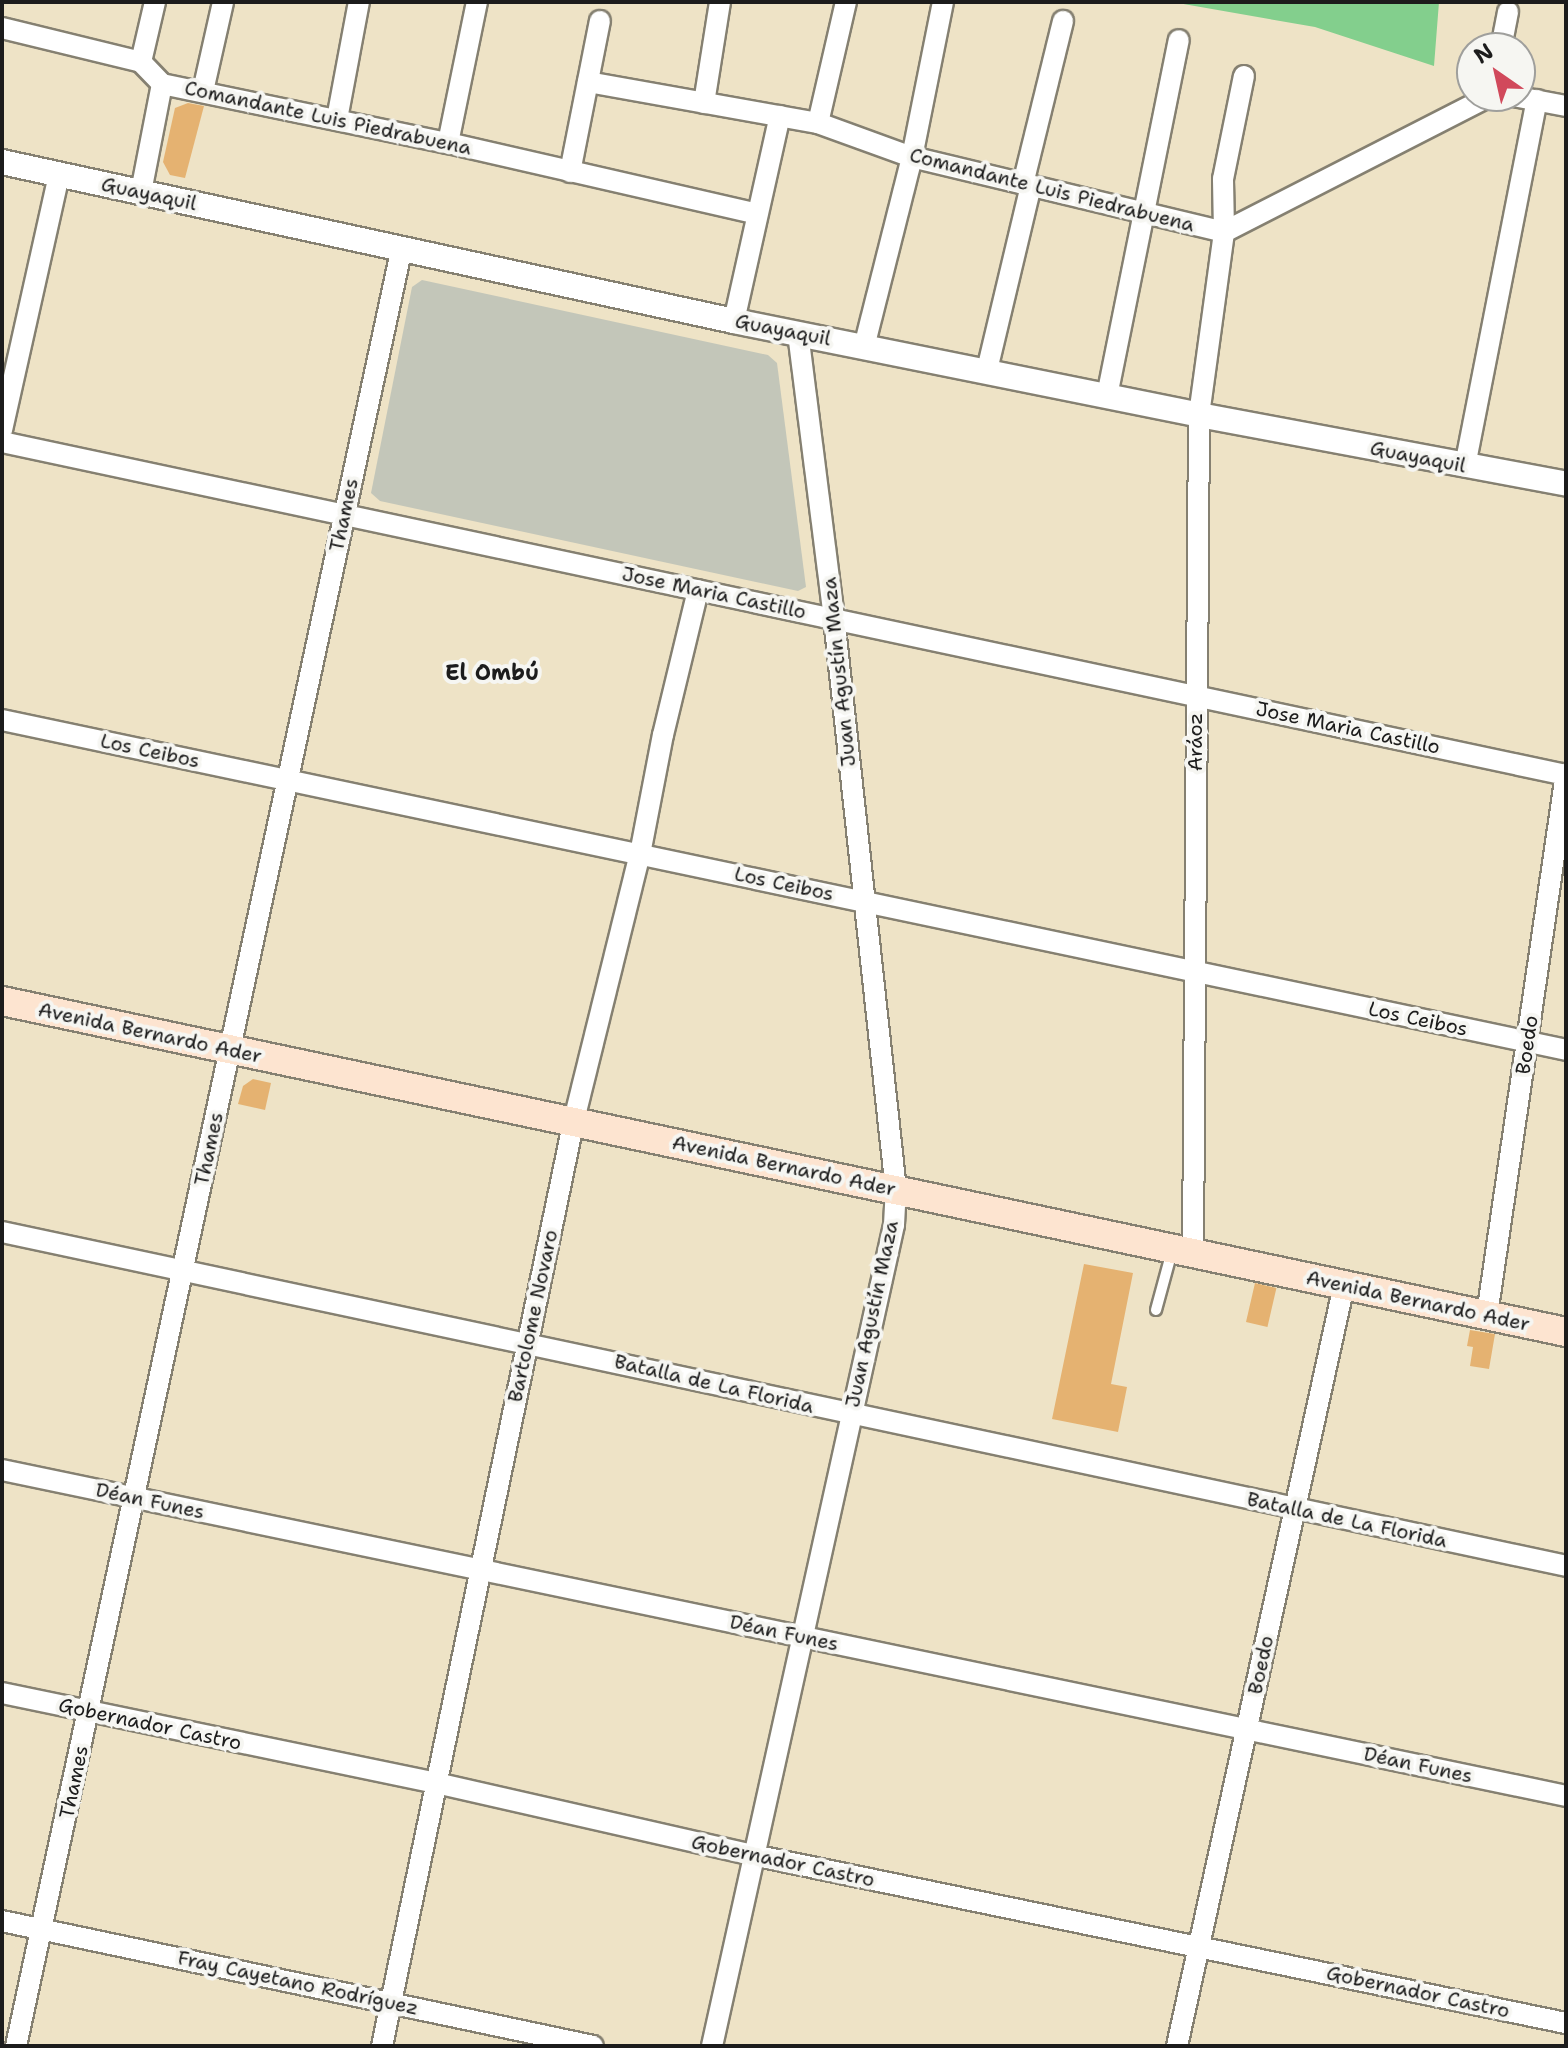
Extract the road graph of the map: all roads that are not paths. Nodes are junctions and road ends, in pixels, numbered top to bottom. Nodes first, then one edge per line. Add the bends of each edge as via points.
1 (155, 2) edge
2 (223, 2) edge
3 (359, 2) edge
4 (477, 2) edge
5 (720, 2) edge
6 (846, 2) edge
7 (943, 2) edge
8 (1508, 12) dead end
9 (600, 21) dead end
10 (1063, 21) dead end
11 (2, 28) edge
12 (1504, 32) edge
13 (1179, 40) dead end
14 (141, 62) junction
15 (1244, 76) dead end
16 (588, 82) junction
17 (162, 84) junction
18 (203, 91) junction
19 (1537, 100) joint
20 (704, 103) junction
21 (1566, 106) edge
22 (1459, 112) edge
23 (780, 116) junction
24 (337, 119) junction
25 (818, 123) junction
26 (448, 143) junction
27 (912, 157) junction
28 (2, 162) edge
29 (570, 172) junction
30 (59, 175) junction
31 (1027, 185) junction
32 (141, 192) junction
33 (1142, 213) junction
34 (757, 214) junction
35 (1224, 232) junction
36 (401, 251) junction
37 (734, 321) junction
38 (798, 333) junction
39 (864, 347) junction
40 (987, 370) junction
41 (1107, 396) junction
42 (1199, 415) junction
43 (2, 430) edge
44 (2, 442) edge
45 (1465, 466) junction
46 (1566, 484) edge
47 (344, 515) junction
48 (698, 590) junction
49 (834, 618) junction
50 (1195, 695) junction
51 (2, 720) edge
52 (1566, 775) edge
53 (287, 780) junction
54 (640, 854) junction
55 (863, 901) junction
56 (1194, 971) junction
57 (2, 1001) edge
58 (1527, 1042) junction
59 (230, 1050) junction
60 (1566, 1050) edge
61 (574, 1120) junction
62 (896, 1190) junction
63 (2, 1232) edge
64 (1183, 1251) junction
65 (183, 1271) junction
66 (1344, 1285) junction
67 (1156, 1310) dead end
68 (1487, 1315) junction
69 (1566, 1332) edge
70 (528, 1343) junction
71 (850, 1415) junction
72 (2, 1470) edge
73 (135, 1498) junction
74 (1295, 1509) junction
75 (1566, 1566) edge
76 (480, 1570) junction
77 (800, 1636) junction
78 (2, 1693) edge
79 (90, 1711) junction
80 (1247, 1730) junction
81 (436, 1783) junction
82 (1566, 1796) edge
83 (753, 1855) junction
84 (2, 1921) edge
85 (43, 1930) junction
86 (1199, 1947) junction
87 (390, 2002) junction
88 (1566, 2023) edge
89 (16, 2046) edge
90 (382, 2046) edge
91 (593, 2046) edge
92 (712, 2046) edge
93 (1177, 2046) edge

1 - 14 street
2 - 18 street
3 - 24 street
4 - 26 street
5 - 20 street
6 - 25 street
7 - 27 street
8 - 12 street
9 - 16 street
10 - 31 street
11 - 14 street
13 - 33 street
14 - 17 street, Comandante Luis Piedrabuena
15 - 35 street, Aráoz via 1223,179
16 - 20 street, Comandante Luis Piedrabuena
16 - 29 street
17 - 18 street, Comandante Luis Piedrabuena
17 - 32 street
18 - 24 street, Comandante Luis Piedrabuena
19 - 21 street
19 - 45 street
20 - 23 street, Comandante Luis Piedrabuena
22 - 35 street
23 - 25 street, Comandante Luis Piedrabuena
23 - 34 street
24 - 26 street, Comandante Luis Piedrabuena
25 - 27 street, Comandante Luis Piedrabuena
26 - 29 street, Comandante Luis Piedrabuena
27 - 31 street, Comandante Luis Piedrabuena
27 - 39 street
28 - 30 street, Guayaquil
29 - 34 street, Comandante Luis Piedrabuena
30 - 32 street, Guayaquil
30 - 43 street
31 - 33 street, Comandante Luis Piedrabuena
31 - 40 street
32 - 36 street, Guayaquil
33 - 35 street, Comandante Luis Piedrabuena
33 - 41 street
34 - 37 street
35 - 42 street, Aráoz
36 - 37 street, Guayaquil
36 - 47 street, Thames
37 - 38 street, Guayaquil
38 - 39 street, Guayaquil
38 - 49 street, Juan Agustín Maza
39 - 40 street, Guayaquil
40 - 41 street, Guayaquil
41 - 42 street, Guayaquil
42 - 45 street, Guayaquil
42 - 50 street, Aráoz
44 - 47 street, Jose Maria Castillo
45 - 46 street, Guayaquil
47 - 48 street, Jose Maria Castillo
47 - 53 street, Thames
48 - 49 street, Jose Maria Castillo
48 - 54 street, Bartolome Novaro
49 - 50 street, Jose Maria Castillo
49 - 55 street, Juan Agustín Maza
50 - 52 street, Jose Maria Castillo
50 - 56 street, Aráoz
51 - 53 street, Los Ceibos
52 - 58 street, Boedo
53 - 54 street, Los Ceibos
53 - 59 street, Thames
54 - 55 street, Los Ceibos
54 - 61 street, Bartolome Novaro
55 - 56 street, Los Ceibos
55 - 62 street, Juan Agustín Maza
56 - 58 street, Los Ceibos
56 - 64 street, Aráoz
57 - 59 main road, Avenida Bernardo Ader
58 - 60 street, Los Ceibos
58 - 68 street, Boedo
59 - 61 main road, Avenida Bernardo Ader
59 - 65 street, Thames
61 - 62 main road, Avenida Bernardo Ader
61 - 70 street, Bartolome Novaro
62 - 64 main road, Avenida Bernardo Ader
62 - 71 street, Juan Agustín Maza via 894,1225
63 - 65 street, Batalla de La Florida
64 - 66 main road, Avenida Bernardo Ader
64 - 67 lane
65 - 70 street, Batalla de La Florida
65 - 73 street, Thames
66 - 68 main road, Avenida Bernardo Ader
66 - 74 street, Boedo
68 - 69 main road, Avenida Bernardo Ader
70 - 71 street, Batalla de La Florida
70 - 76 street, Bartolome Novaro
71 - 74 street, Batalla de La Florida
71 - 77 street, Juan Agustín Maza
72 - 73 street, Déan Funes
73 - 76 street, Déan Funes
73 - 79 street, Thames
74 - 75 street, Batalla de La Florida
74 - 80 street, Boedo
76 - 77 street, Déan Funes
76 - 81 street, Bartolome Novaro
77 - 80 street, Déan Funes
77 - 83 street, Juan Agustín Maza
78 - 79 street, Gobernador Castro
79 - 81 street, Gobernador Castro
79 - 85 street, Thames
80 - 82 street, Déan Funes
80 - 86 street, Boedo
81 - 83 street, Gobernador Castro
81 - 87 street, Bartolome Novaro
83 - 86 street, Gobernador Castro
83 - 92 street, Juan Agustín Maza
84 - 85 street, Fray Cayetano Rodríguez
85 - 87 street, Fray Cayetano Rodríguez
85 - 89 street, Thames
86 - 88 street, Gobernador Castro
86 - 93 street, Boedo
87 - 90 street, Bartolome Novaro
87 - 91 street, Fray Cayetano Rodríguez

